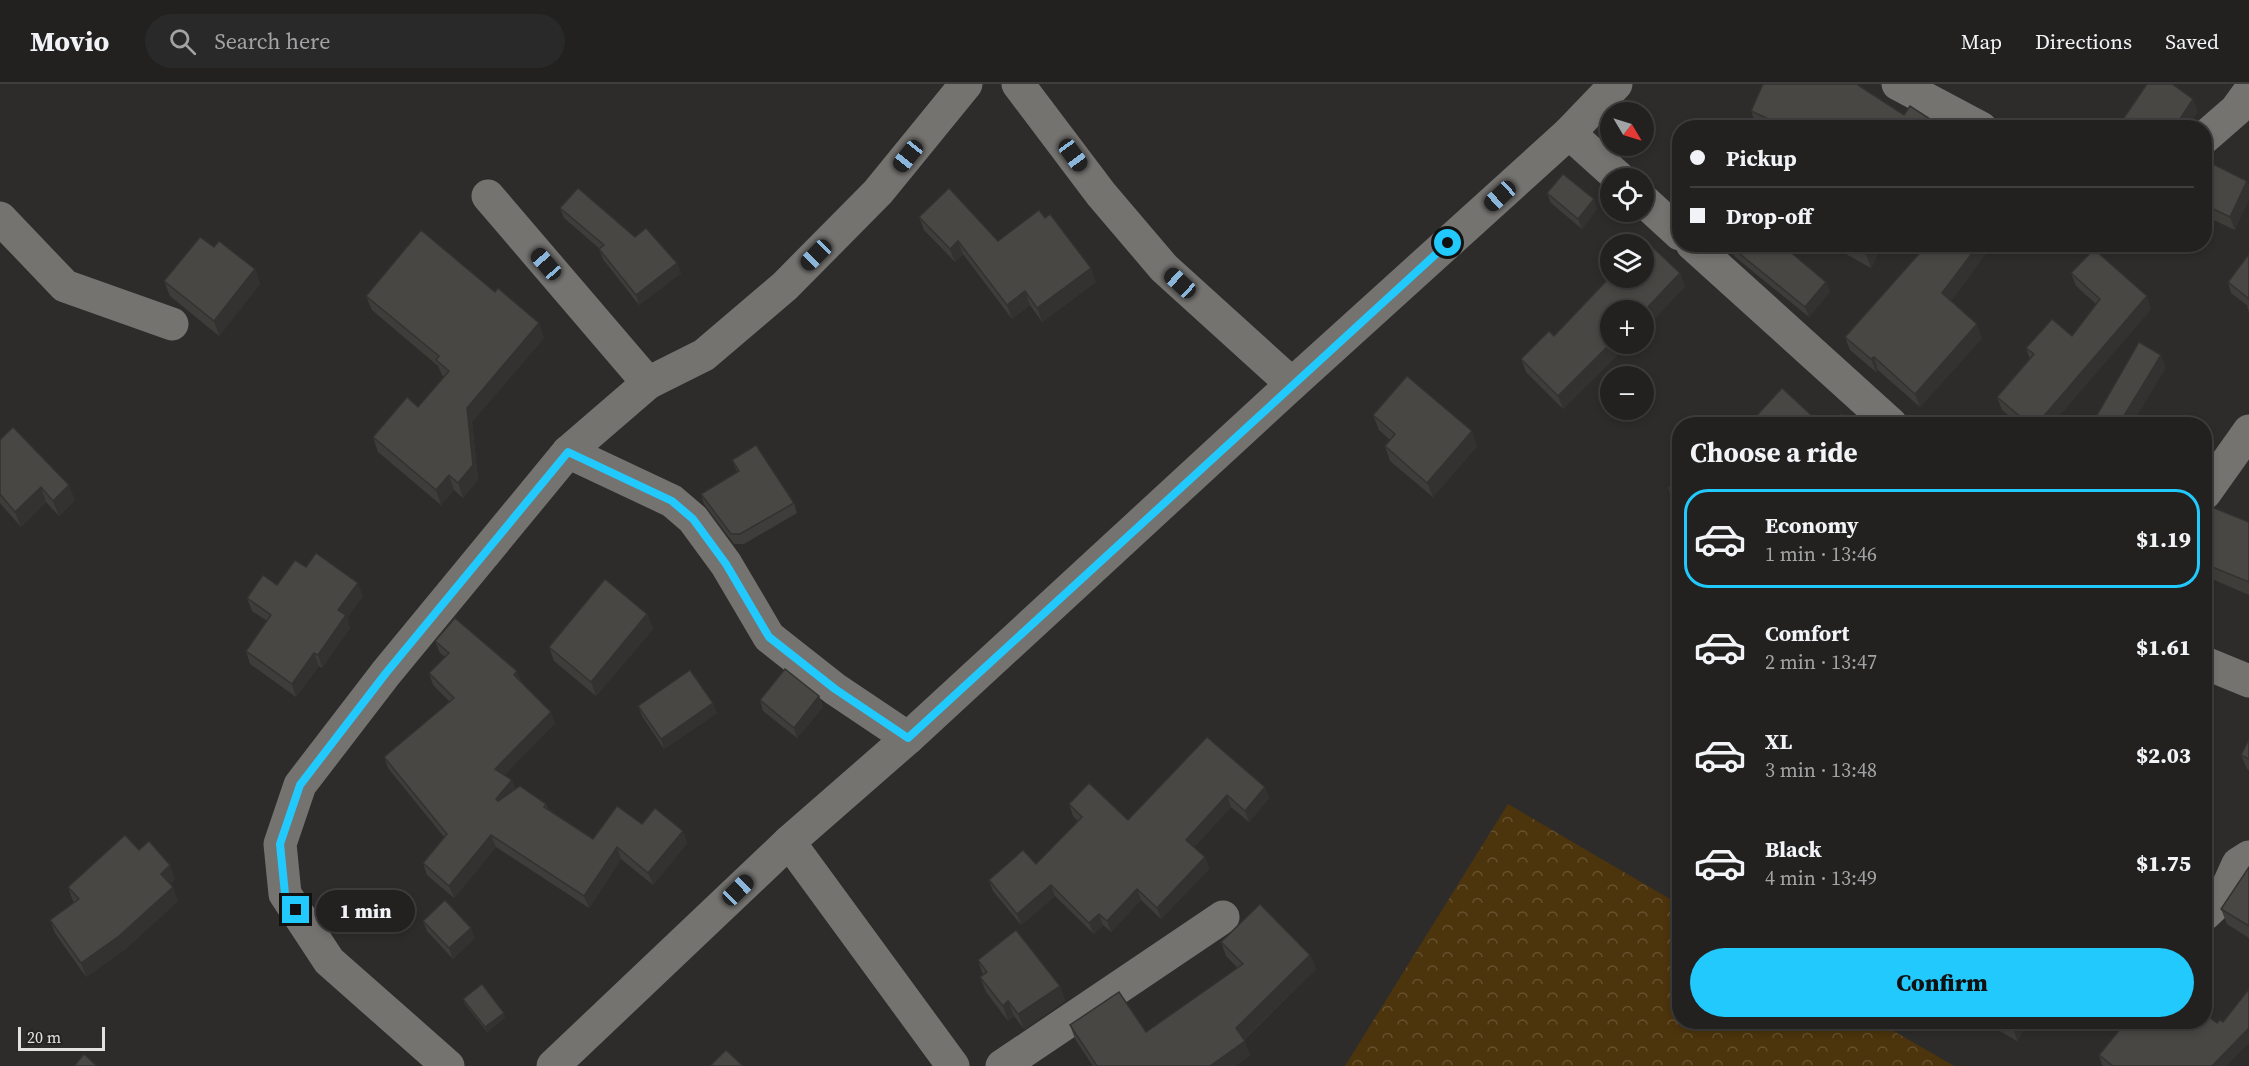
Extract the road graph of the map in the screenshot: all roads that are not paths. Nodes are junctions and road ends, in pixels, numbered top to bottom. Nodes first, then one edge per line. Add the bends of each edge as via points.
1 (966, 84) edge
2 (1018, 84) edge
3 (1616, 84) edge
4 (1898, 84) edge
5 (2249, 92) edge
6 (1966, 120) edge
7 (2212, 131) edge
8 (1569, 133) junction
9 (1608, 168) edge
10 (488, 196) dead end
11 (1654, 210) edge
12 (0, 218) edge
13 (1672, 227) edge
14 (1701, 252) edge
15 (172, 324) dead end
16 (648, 382) junction
17 (1292, 384) junction
18 (1883, 417) edge
19 (2249, 431) edge
20 (568, 452) junction
21 (2212, 484) edge
22 (2212, 666) edge
23 (2249, 681) edge
24 (908, 738) junction
25 (789, 842) junction
26 (2249, 857) edge
27 (2212, 907) edge
28 (1223, 917) dead end
29 (448, 1066) edge
30 (553, 1066) edge
31 (953, 1066) edge
32 (1002, 1066) edge

1 - 16 street via 878,192 785,286 704,355
2 - 17 street via 1101,194 1164,268
3 - 8 street
4 - 6 street
5 - 7 street
8 - 9 street
8 - 17 street
10 - 16 street
11 - 13 street
12 - 15 street via 65,286
14 - 18 street
16 - 20 street
17 - 24 street
19 - 21 street
20 - 24 street via 672,501 726,564 769,637 835,689
20 - 29 street via 386,673 300,785 280,844 285,894 329,961
22 - 23 street
24 - 25 street
25 - 30 street
25 - 31 street
26 - 27 street via 2238,864 2223,897
28 - 32 street

